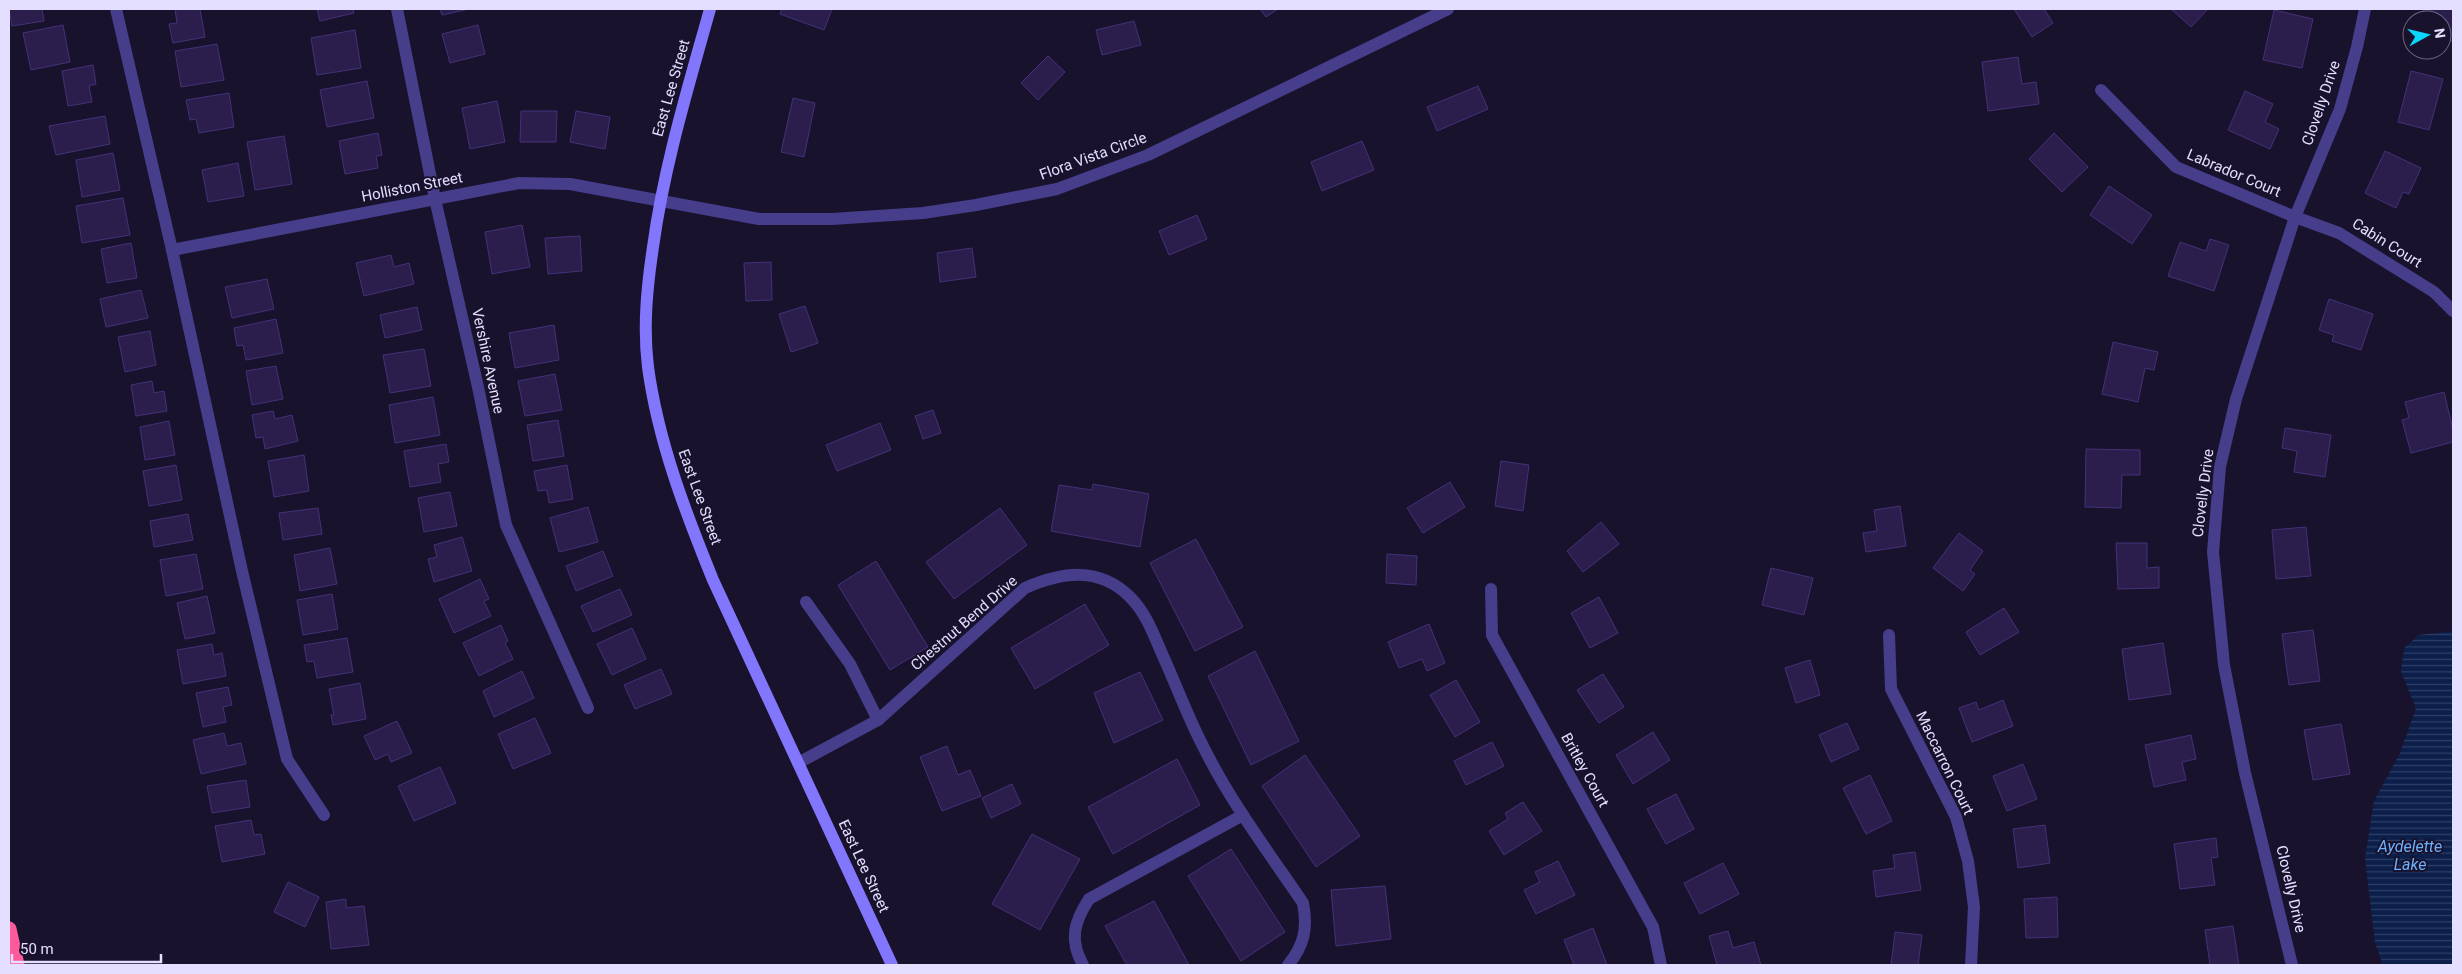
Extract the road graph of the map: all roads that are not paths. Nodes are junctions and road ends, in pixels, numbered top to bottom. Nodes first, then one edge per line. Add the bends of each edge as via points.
1 (116, 9) edge
2 (397, 9) edge
3 (710, 9) edge
4 (1448, 9) edge
5 (2364, 9) edge
6 (2100, 90) dead end
7 (435, 200) junction
8 (660, 200) junction
9 (2295, 217) junction
10 (172, 250) junction
11 (2453, 311) edge
12 (1491, 589) dead end
13 (806, 602) dead end
14 (1889, 635) dead end
15 (588, 708) dead end
16 (878, 720) junction
17 (798, 763) junction
18 (324, 815) dead end
19 (1244, 815) junction
20 (9, 929) edge
21 (17, 965) edge
22 (892, 965) edge
23 (1083, 965) edge
24 (1288, 965) edge
25 (1661, 965) edge
26 (1971, 965) edge
27 (2292, 965) edge

1 - 10 street
2 - 7 street, Vershire Avenue
3 - 8 street, East Lee Street
4 - 8 street, Flora Vista Circle via 1148,155 1057,189 923,213 832,219 759,219
5 - 9 street, Clovelly Drive via 2340,109
6 - 9 street, Labrador Court via 2176,167
7 - 8 street, Holliston Street via 519,183 542,183 570,184
7 - 10 street, Holliston Street
7 - 15 street, Vershire Avenue via 506,525
8 - 17 street, East Lee Street via 645,302 648,367 662,438 713,580
9 - 11 street, Cabin Court via 2339,232 2434,292
9 - 27 street, Clovelly Drive via 2236,399 2220,467 2213,552 2224,665 2245,773
10 - 18 street via 287,759
12 - 25 street, Britley Court via 1492,635 1653,927
13 - 16 street via 850,664
14 - 26 street, Maccarron Court via 1891,689 1956,817 1968,861 1974,907
16 - 17 street, Chestnut Bend Drive
16 - 19 street, Chestnut Bend Drive via 1025,588 1050,577 1078,573 1107,581 1130,597 1147,618 1205,751
17 - 22 street, East Lee Street
19 - 23 street via 1089,899 1077,917 1074,936 1077,955
19 - 24 street, Chestnut Bend Drive via 1303,903 1306,918 1304,936 1299,952
20 - 21 highway

